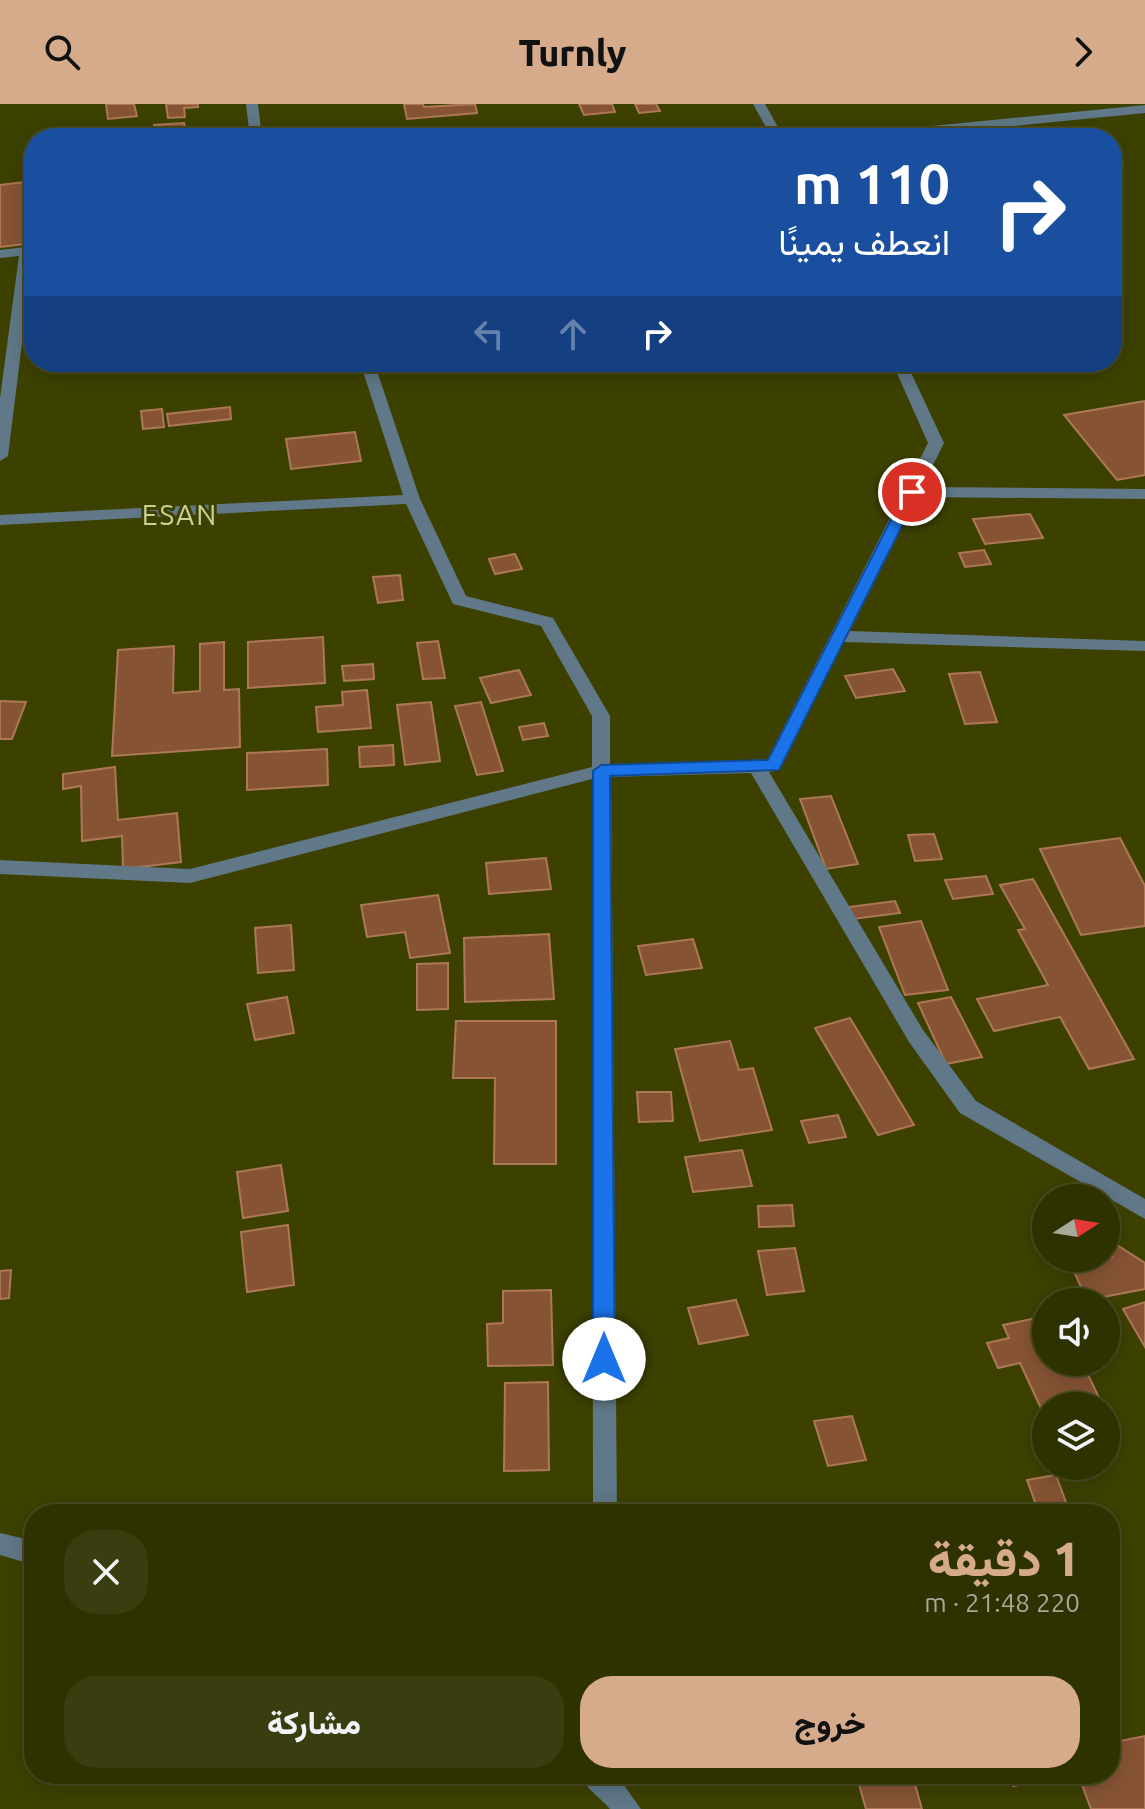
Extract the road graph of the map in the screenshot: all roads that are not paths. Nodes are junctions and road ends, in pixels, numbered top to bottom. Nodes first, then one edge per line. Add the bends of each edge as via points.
1 (252, 104) edge
2 (759, 104) edge
3 (1145, 109) edge
4 (255, 128) edge
5 (772, 128) edge
6 (952, 128) edge
7 (24, 251) edge
8 (0, 254) edge
9 (24, 291) edge
10 (370, 372) edge
11 (904, 372) edge
12 (0, 456) edge
13 (912, 492) junction
14 (1145, 494) edge
15 (412, 499) junction
16 (0, 520) edge
17 (839, 636) junction
18 (1145, 646) edge
19 (756, 766) junction
20 (601, 771) junction
21 (0, 867) edge
22 (1145, 1210) edge
23 (605, 1504) edge
24 (0, 1544) edge
25 (24, 1550) edge
26 (602, 1785) edge
27 (627, 1809) edge

1 - 4 street
2 - 5 street
3 - 6 street
7 - 8 street
9 - 12 street
10 - 15 street
11 - 13 street via 936,443
13 - 14 street
13 - 17 street
15 - 16 street
15 - 20 street via 459,600 547,622 601,716
17 - 18 street
17 - 19 street via 773,766
19 - 20 street
19 - 22 street via 916,1036 968,1107
20 - 21 street via 190,876
20 - 23 street
24 - 25 street
26 - 27 street

